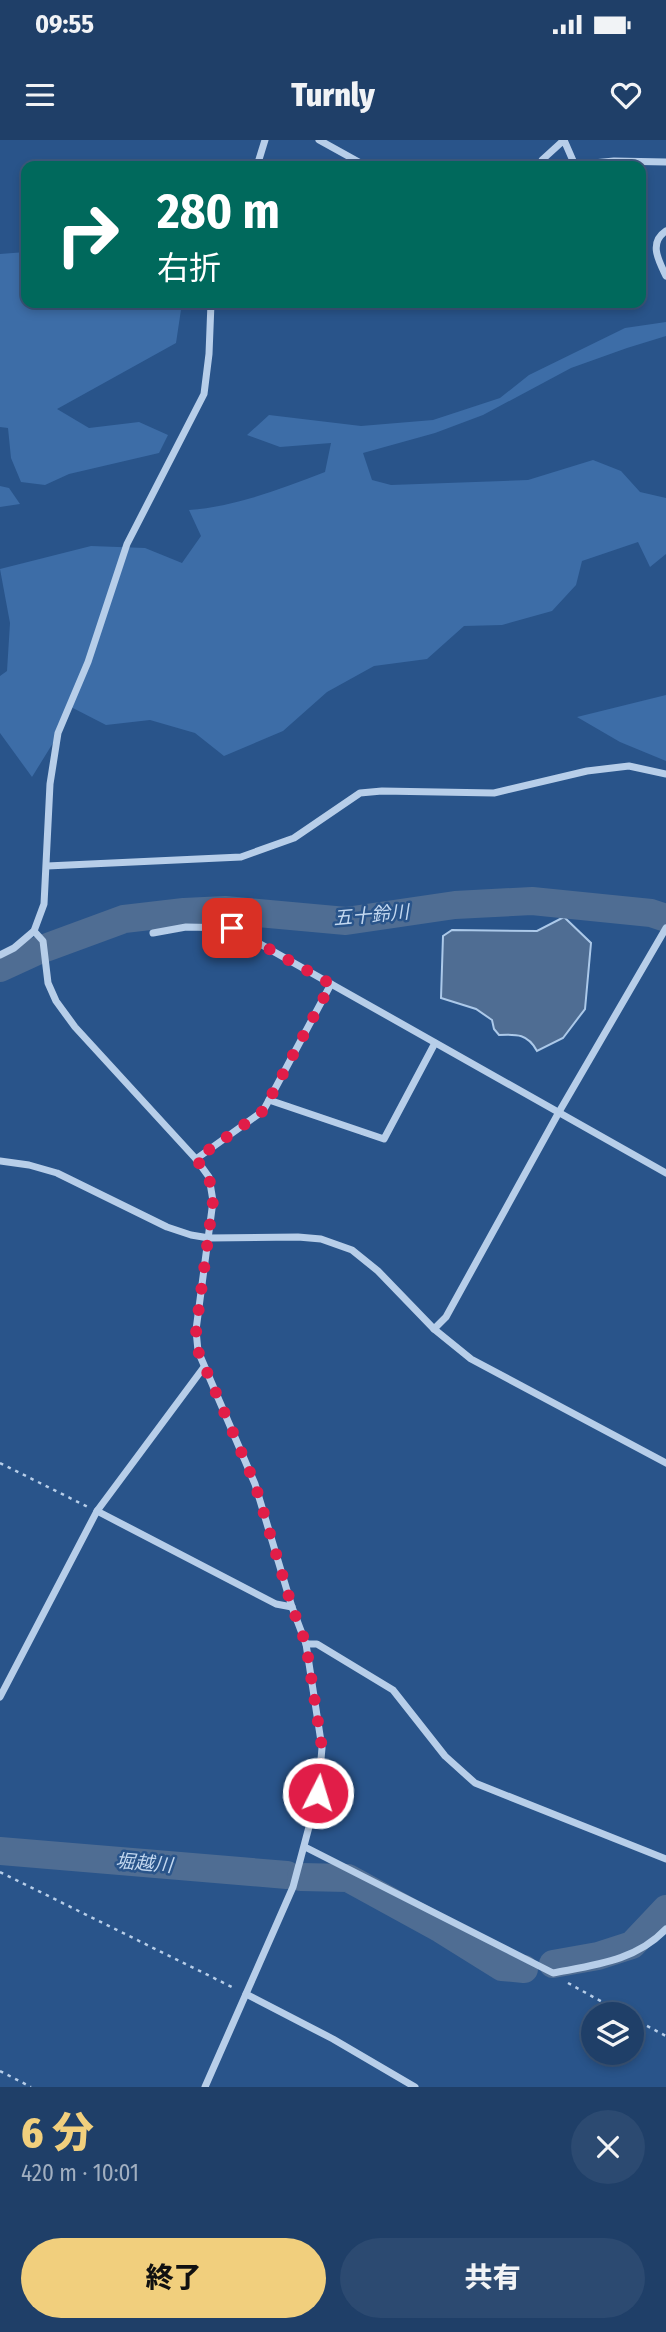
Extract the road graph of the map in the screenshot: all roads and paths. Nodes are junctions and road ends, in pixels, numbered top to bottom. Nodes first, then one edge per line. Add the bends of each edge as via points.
1 (265, 140) edge
2 (319, 140) edge
3 (564, 140) edge
4 (259, 161) edge
5 (357, 161) edge
6 (542, 161) edge
7 (573, 161) edge
8 (646, 162) edge
9 (666, 162) edge
10 (666, 231) edge
11 (666, 276) edge
12 (211, 308) edge
13 (666, 774) edge
14 (47, 866) junction
15 (34, 931) junction
16 (153, 933) dead end
17 (665, 933) edge
18 (0, 955) edge
19 (331, 984) junction
20 (435, 1044) junction
21 (269, 1100) junction
22 (559, 1112) junction
23 (196, 1159) junction
24 (0, 1161) edge
25 (666, 1173) edge
26 (209, 1238) junction
27 (434, 1329) junction
28 (204, 1367) junction
29 (0, 1463) edge
30 (666, 1463) edge
31 (97, 1511) junction
32 (292, 1607) junction
33 (306, 1644) junction
34 (0, 1697) edge
35 (304, 1847) junction
36 (666, 1859) edge
37 (0, 1872) edge
38 (666, 1928) edge
39 (553, 1973) junction
40 (247, 1994) junction
41 (601, 2002) edge
42 (644, 2024) edge
43 (666, 2036) edge
44 (0, 2071) edge
45 (31, 2087) edge
46 (205, 2087) edge
47 (415, 2087) edge

1 - 4 street
2 - 5 street
3 - 6 street
3 - 7 street
8 - 9 street
10 - 11 street via 656,243
12 - 14 street via 204,394 127,544 88,662 58,733 50,784
13 - 14 street via 629,766 494,793 360,793 294,838 241,857
14 - 15 street via 44,904
15 - 18 street
15 - 23 street via 43,941 48,983 56,1001
16 - 19 street via 232,928
17 - 22 street
19 - 20 street
19 - 21 street
20 - 21 street via 384,1139
20 - 22 street
21 - 23 street via 263,1111
22 - 25 street
22 - 27 street via 446,1317
23 - 26 street via 209,1177 213,1201
24 - 26 street via 58,1173 167,1227
26 - 27 street via 298,1237 352,1250
26 - 28 street via 196,1330
27 - 30 street via 471,1359
28 - 31 street
28 - 32 street via 255,1484
29 - 31 path
31 - 32 street via 276,1604
31 - 34 street
32 - 33 street
33 - 35 street via 322,1748 318,1793
33 - 36 street via 317,1644 393,1690 445,1756 475,1783
35 - 39 street
35 - 40 street via 293,1887
37 - 40 path
38 - 39 street via 632,1955
39 - 41 path
40 - 46 street
40 - 47 street
42 - 43 path
44 - 45 path

